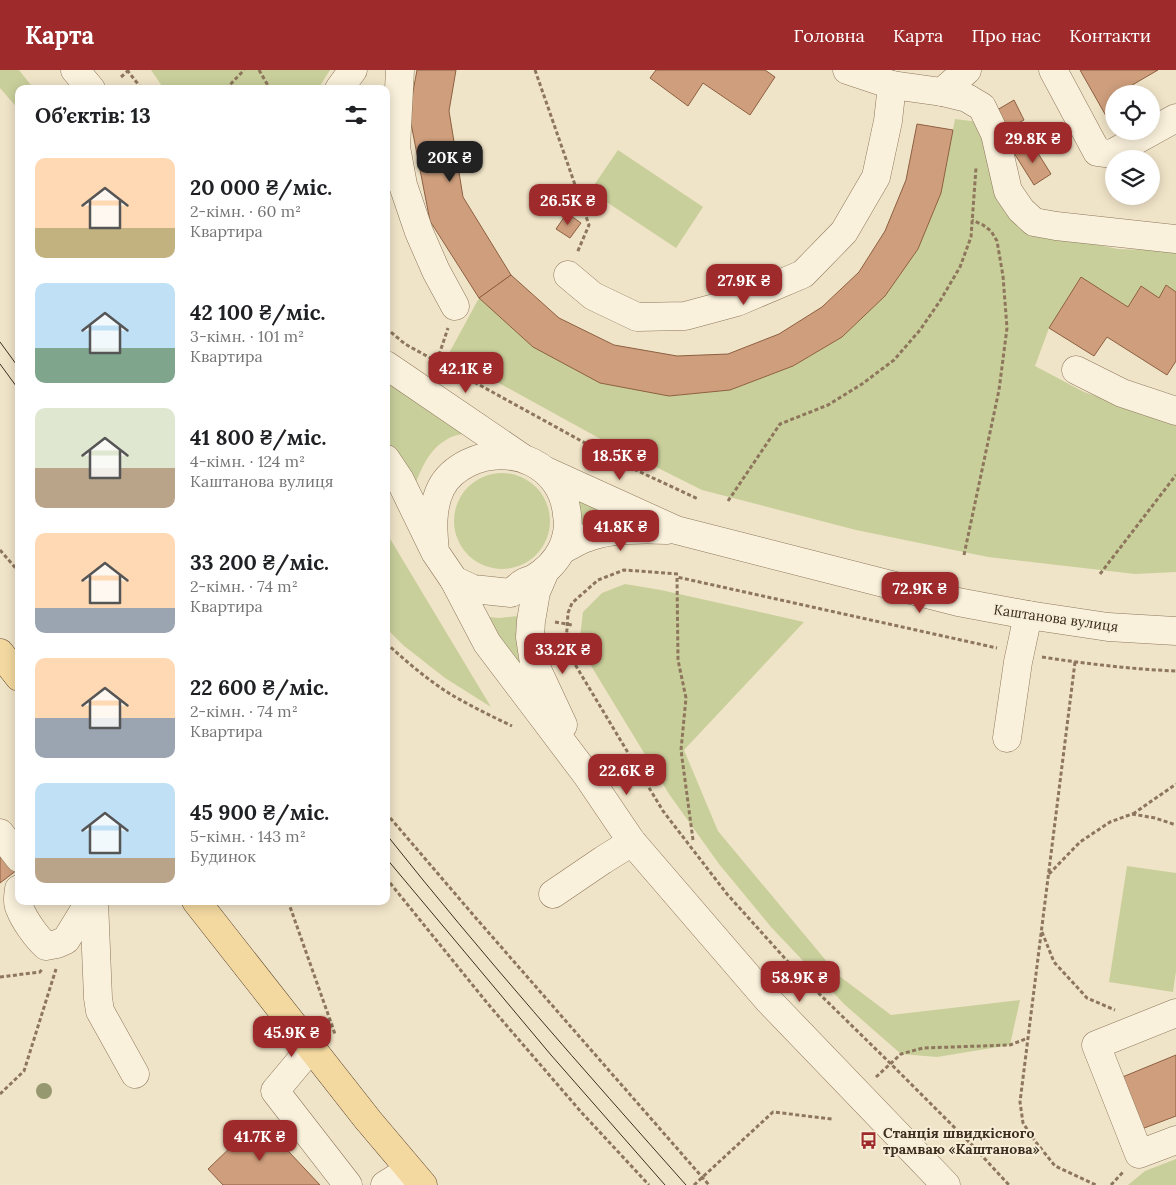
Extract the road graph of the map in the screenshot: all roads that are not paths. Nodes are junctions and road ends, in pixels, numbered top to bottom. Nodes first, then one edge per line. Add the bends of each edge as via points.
1 (75, 70) edge
2 (353, 70) edge
3 (400, 70) edge
4 (847, 70) edge
5 (967, 70) edge
6 (1053, 70) edge
7 (88, 85) edge
8 (343, 85) edge
9 (892, 85) junction
10 (942, 92) junction
11 (1176, 118) edge
12 (1176, 239) edge
13 (568, 275) road end
14 (455, 306) dead end
15 (390, 368) edge
16 (1076, 370) dead end
17 (1176, 410) edge
18 (522, 458) junction
19 (390, 465) edge
20 (546, 471) junction
21 (676, 530) junction
22 (562, 550) junction
23 (434, 552) junction
24 (545, 571) junction
25 (454, 580) junction
26 (1028, 615) junction
27 (1176, 631) edge
28 (0, 653) edge
29 (15, 672) edge
30 (1007, 738) dead end
31 (586, 774) junction
32 (0, 833) edge
33 (632, 842) junction
34 (15, 853) edge
35 (552, 894) dead end
36 (19, 905) edge
37 (89, 905) edge
38 (92, 905) edge
39 (199, 905) edge
40 (1176, 1013) edge
41 (311, 1048) junction
42 (135, 1074) dead end
43 (1176, 1140) edge
44 (416, 1177) edge
45 (348, 1185) edge
46 (385, 1185) edge
47 (946, 1185) edge

1 - 7 street
2 - 8 street
3 - 14 street via 396,147 403,185 419,232
4 - 9 street
5 - 10 street
6 - 11 street via 1097,152 1111,154
9 - 10 street
9 - 13 street via 876,177 844,232 803,274 737,302 694,314 637,317 593,296
10 - 12 street via 967,98 982,107 995,134 1008,191 1034,222
15 - 18 street
16 - 17 street via 1122,394
18 - 20 street
18 - 23 street via 507,455 477,458 451,473 441,488 433,513
19 - 23 street
20 - 21 street, Каштанова вулиця
20 - 22 street via 563,494 567,507 568,522
21 - 22 street, Каштанова вулиця via 609,532 587,537
21 - 26 street, Каштанова вулиця via 958,602
22 - 24 street
23 - 25 street
24 - 25 street via 511,593 473,589
24 - 31 street via 536,592 531,621 534,663
25 - 31 street via 487,642
26 - 27 street, Каштанова вулиця via 1108,627
26 - 30 street
28 - 29 main road
31 - 33 street
32 - 34 street
33 - 35 street
33 - 47 street via 769,1001
36 - 37 street via 46,946 66,940
38 - 42 street via 100,1011
39 - 41 main road
40 - 43 street via 1096,1046 1138,1154
41 - 44 main road
41 - 45 street via 275,1091
44 - 46 street

